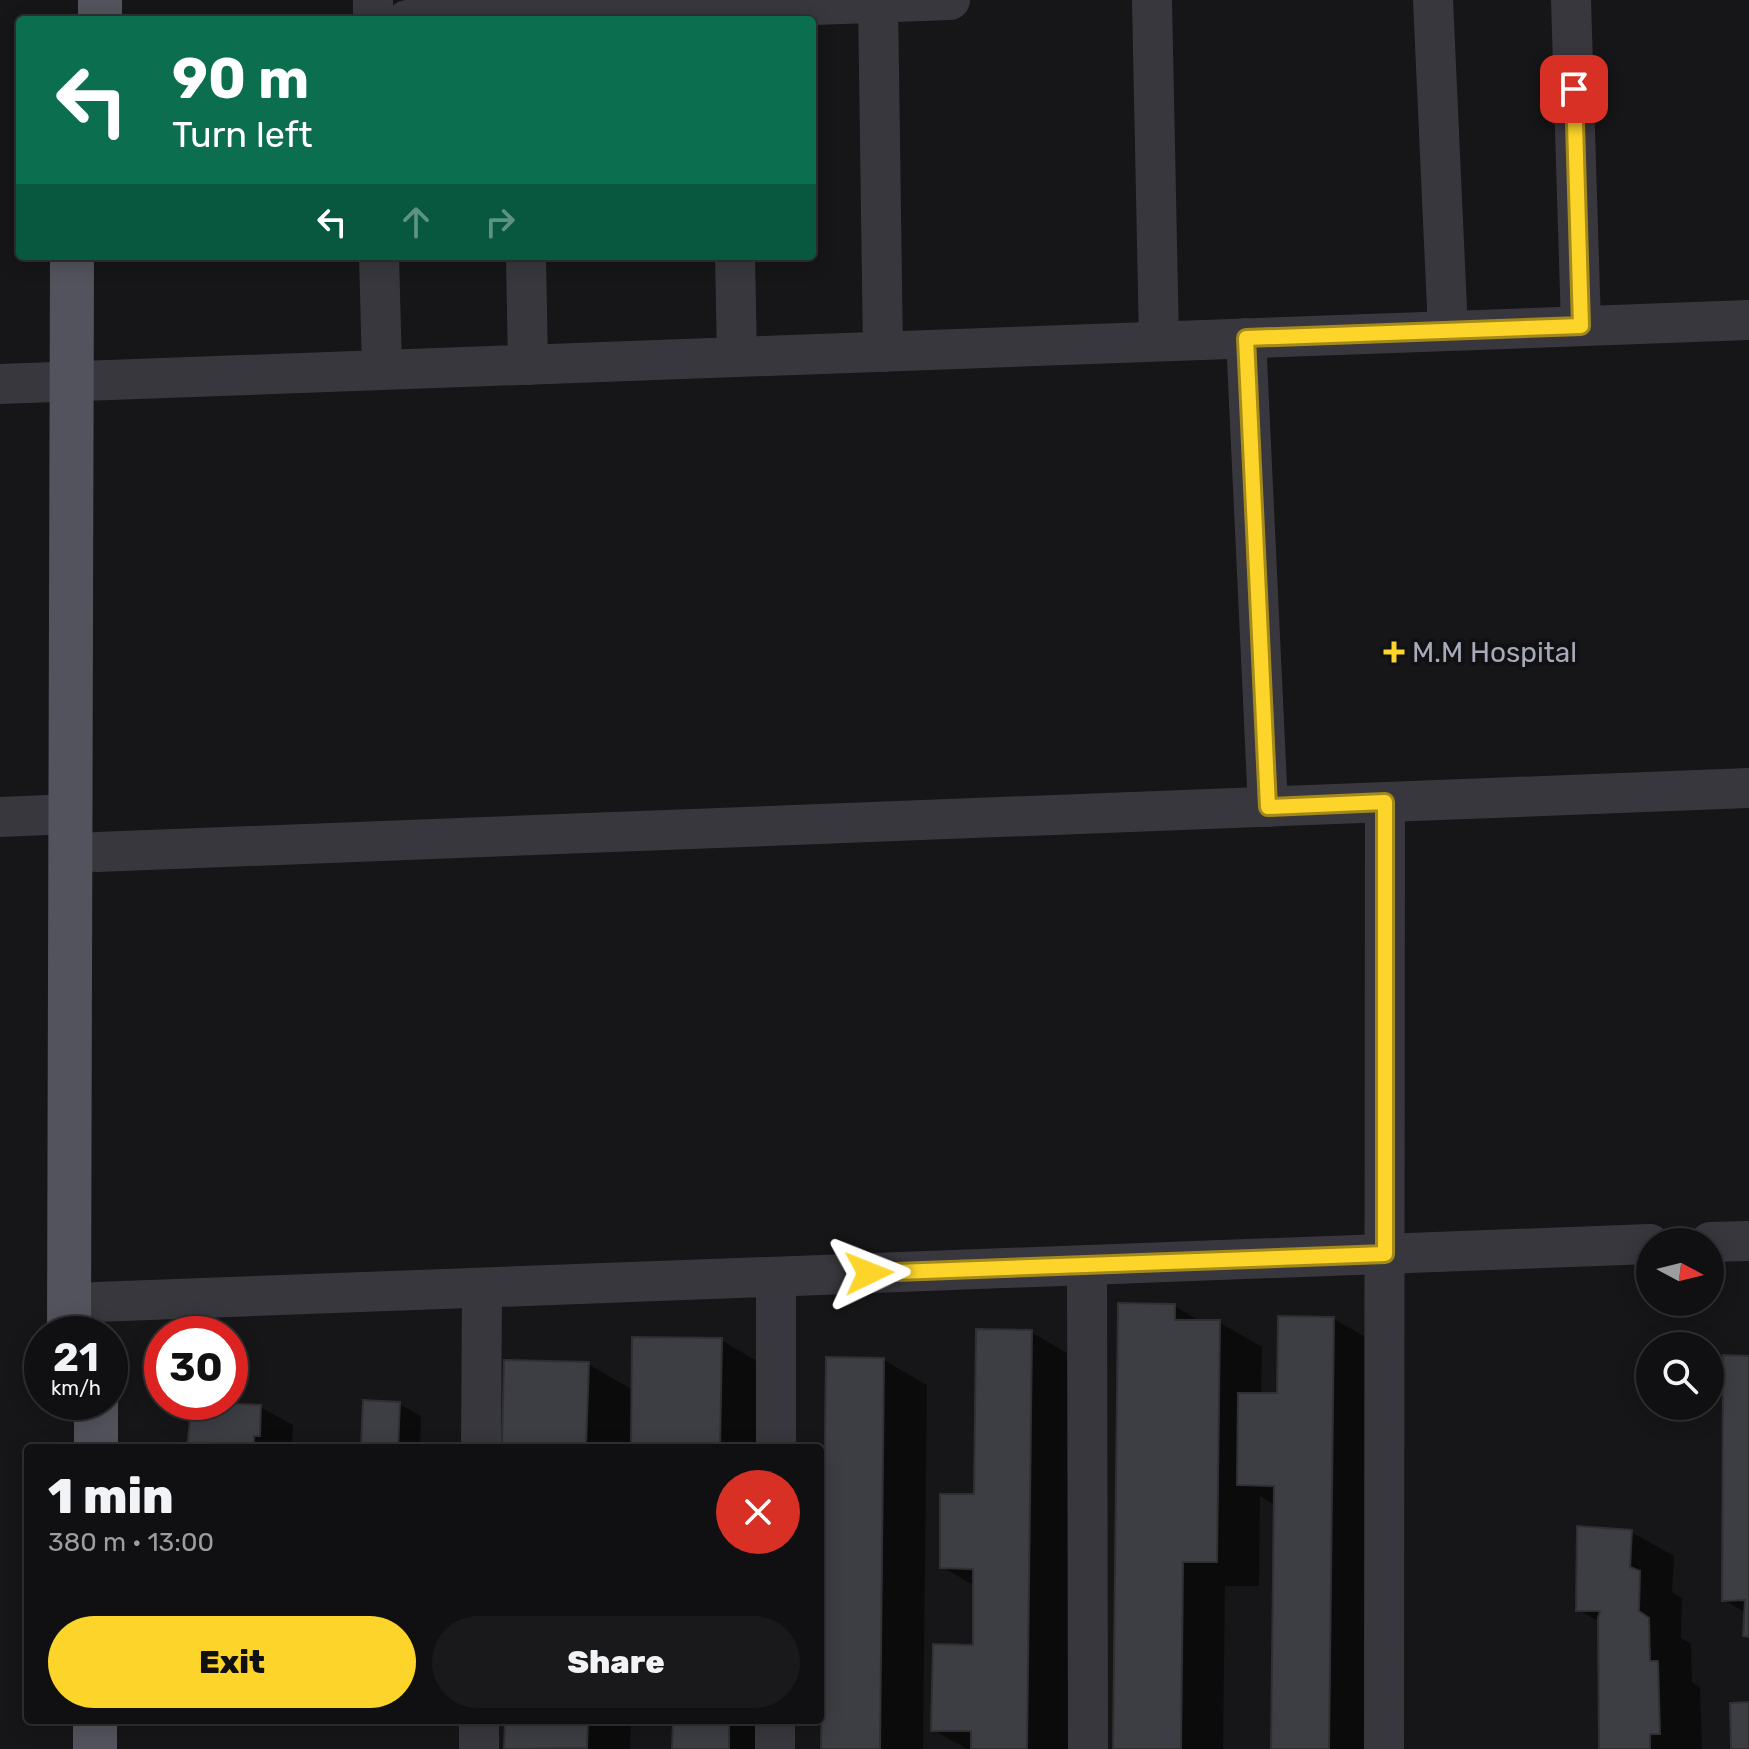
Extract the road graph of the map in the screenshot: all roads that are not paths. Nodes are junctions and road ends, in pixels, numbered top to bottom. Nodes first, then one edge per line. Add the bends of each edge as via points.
1 (950, 0) edge
2 (1152, 0) edge
3 (1433, 0) edge
4 (1571, 0) edge
5 (878, 1) edge
6 (731, 9) edge
7 (522, 12) edge
8 (464, 16) edge
9 (72, 260) edge
10 (99, 260) edge
11 (379, 260) edge
12 (526, 260) edge
13 (735, 260) edge
14 (1749, 320) edge
15 (1581, 326) junction
16 (1448, 331) junction
17 (1246, 338) junction
18 (1159, 341) junction
19 (883, 352) junction
20 (737, 357) junction
21 (528, 365) junction
22 (382, 368) junction
23 (85, 381) junction
24 (0, 384) edge
25 (1749, 788) edge
26 (1385, 802) junction
27 (1268, 807) junction
28 (70, 814) junction
29 (0, 817) edge
30 (97, 852) junction
31 (1749, 1241) edge
32 (1724, 1242) edge
33 (1636, 1245) edge
34 (1385, 1254) junction
35 (1087, 1265) junction
36 (776, 1277) junction
37 (482, 1288) junction
38 (87, 1316) edge
39 (87, 1316) edge
40 (128, 1319) edge
41 (69, 1420) edge
42 (96, 1420) edge
43 (68, 1444) edge
44 (96, 1444) edge
45 (481, 1444) edge
46 (776, 1444) edge
47 (68, 1724) edge
48 (95, 1724) edge
49 (479, 1724) edge
50 (775, 1724) edge
51 (68, 1749) edge
52 (95, 1749) edge
53 (479, 1749) edge
54 (775, 1749) edge
55 (1088, 1749) edge
56 (1384, 1749) edge

1 - 5 street
2 - 18 street
3 - 16 street
4 - 15 street
5 - 6 street
5 - 19 street
6 - 7 street
7 - 8 street
9 - 23 main road
10 - 23 main road
11 - 22 street
12 - 21 street
13 - 20 street
14 - 15 street
15 - 16 street
16 - 17 street
17 - 18 street
17 - 27 street
18 - 19 street
19 - 20 street
20 - 21 street
21 - 22 street
22 - 23 street
23 - 24 street
23 - 28 main road
23 - 30 main road
25 - 26 street
26 - 27 street
26 - 34 street
27 - 30 street
28 - 29 street
28 - 38 main road
30 - 39 main road
31 - 32 street
33 - 34 street
34 - 35 street
34 - 56 street
35 - 36 street
35 - 55 street
36 - 37 street
36 - 46 street
37 - 40 street
37 - 45 street
41 - 43 main road
42 - 44 main road
47 - 51 main road
48 - 52 main road
49 - 53 street
50 - 54 street

